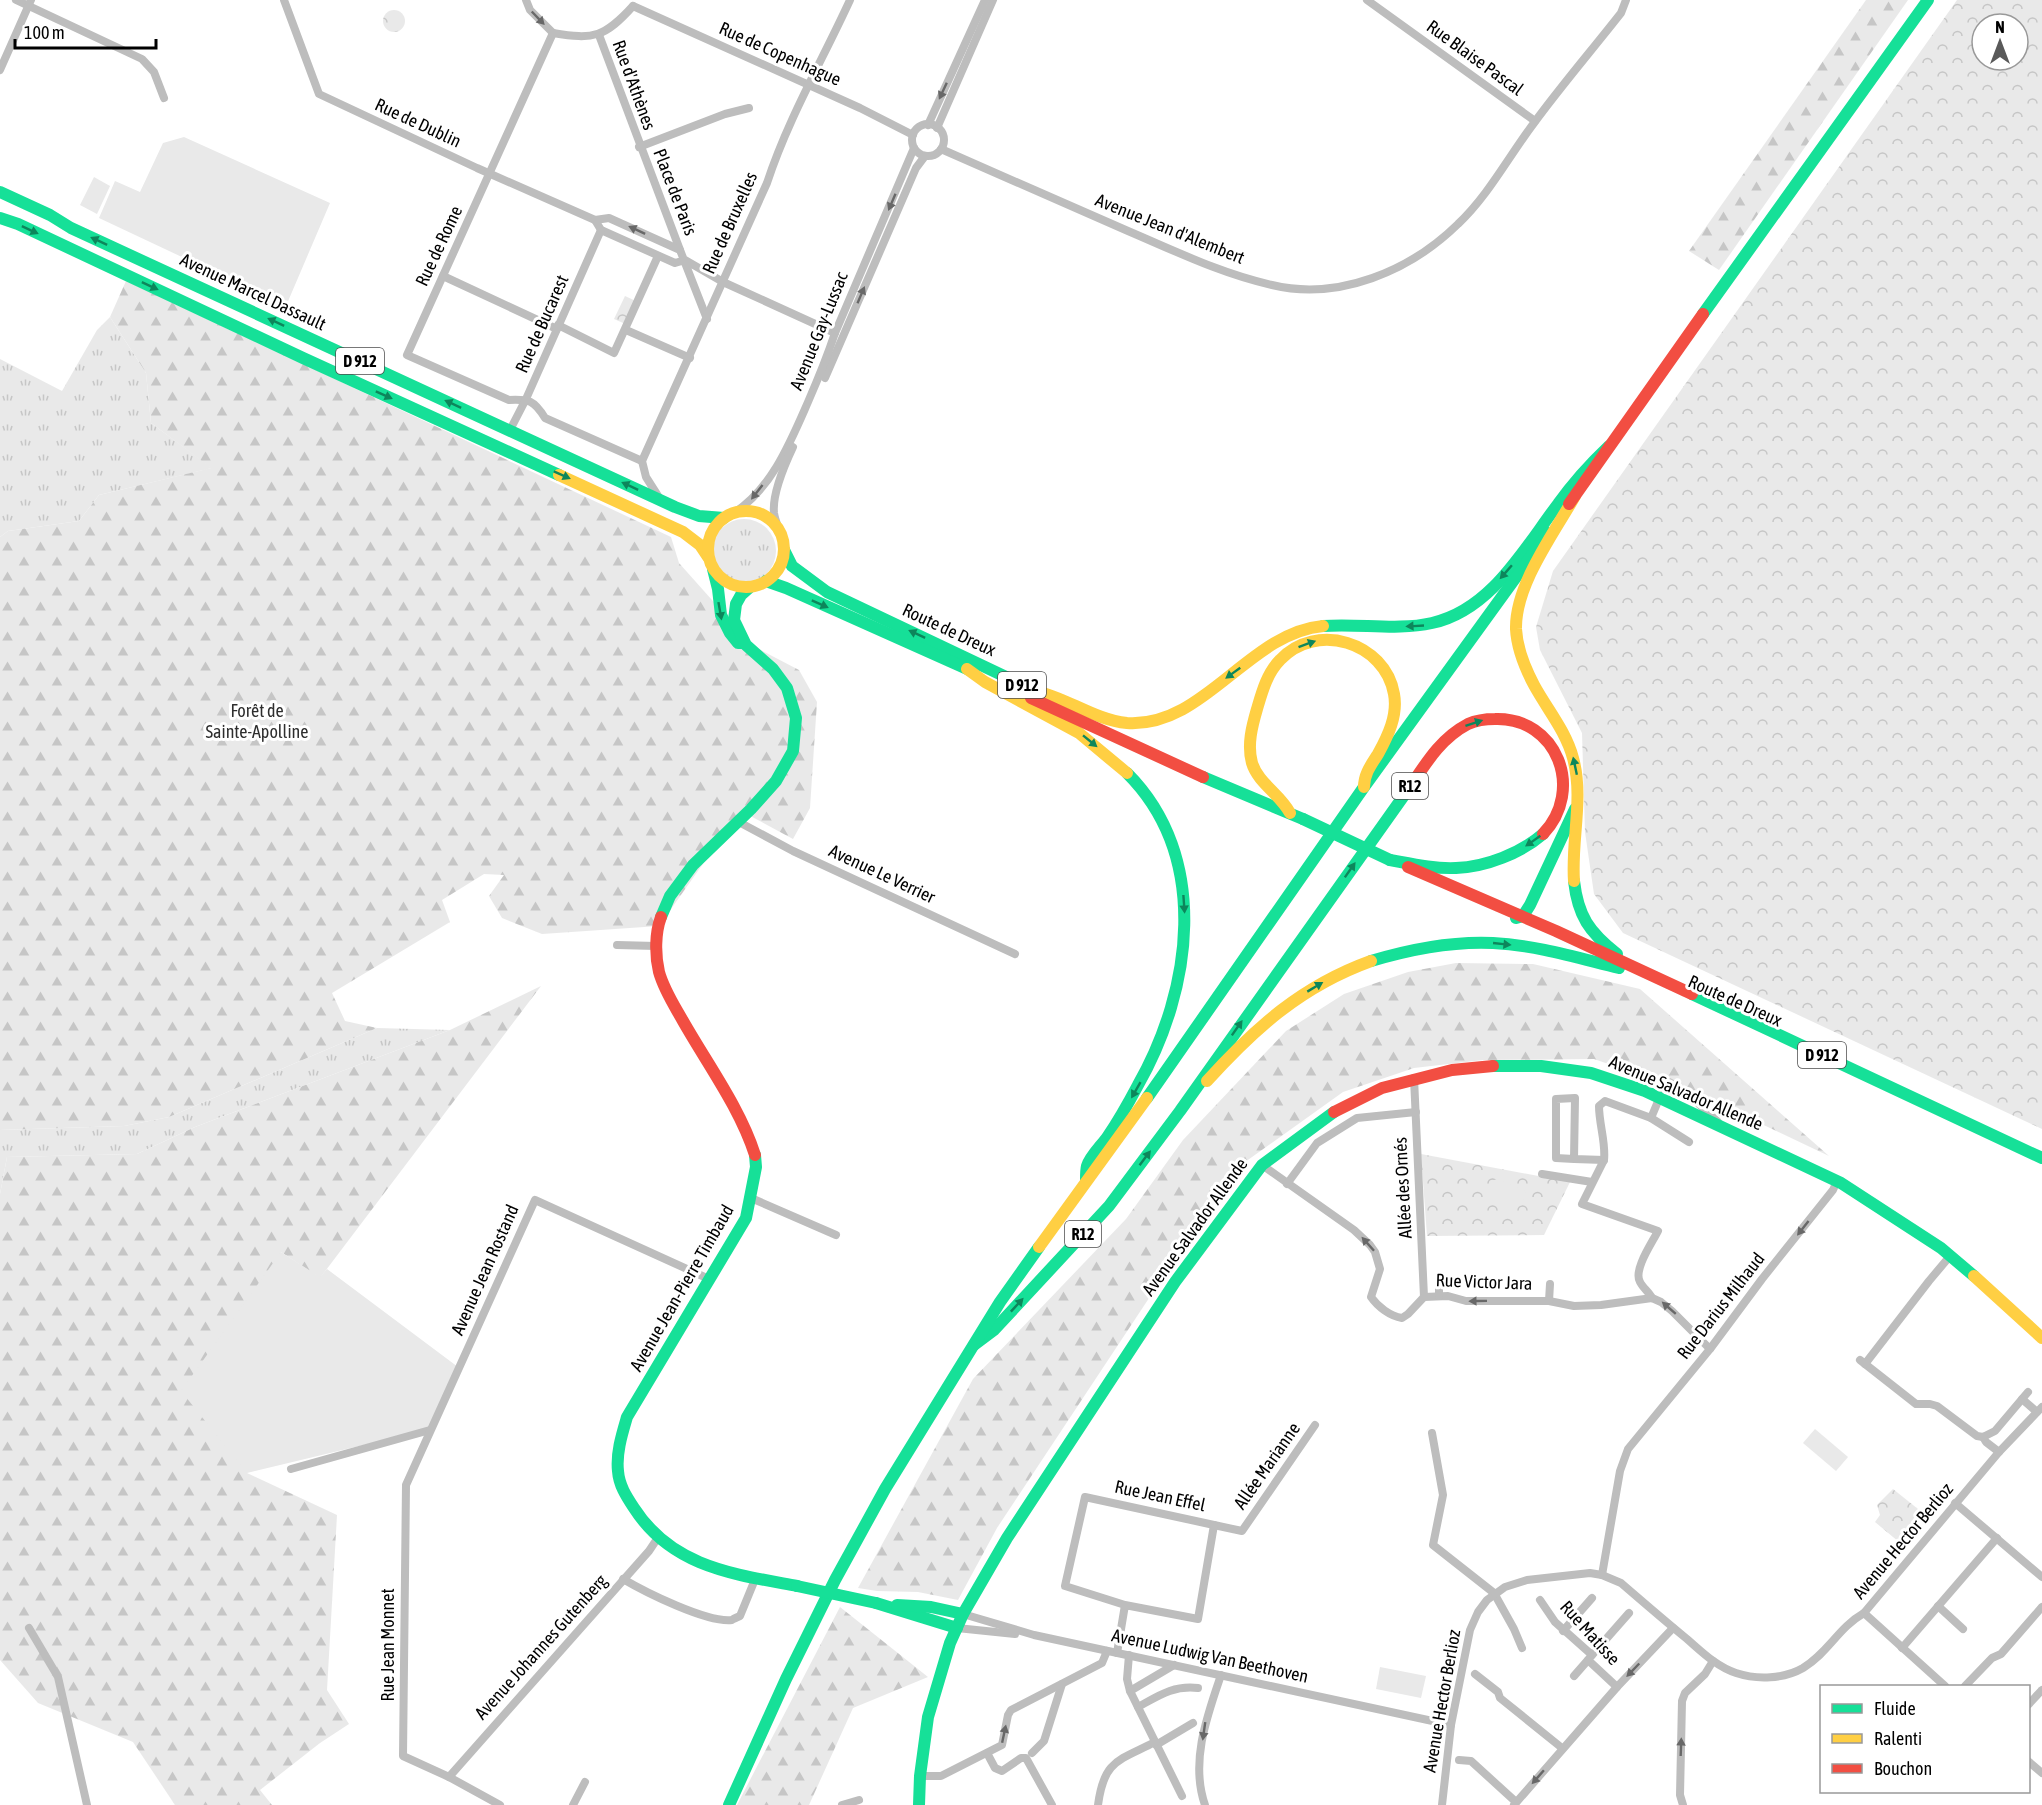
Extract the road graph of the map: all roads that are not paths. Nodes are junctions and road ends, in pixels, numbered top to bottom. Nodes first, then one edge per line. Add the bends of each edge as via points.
1 (16, 0) edge
2 (284, 0) edge
3 (526, 0) edge
4 (850, 0) edge
5 (985, 0) edge
6 (993, 0) edge
7 (1366, 0) edge
8 (1626, 0) edge
9 (1928, 0) edge
10 (30, 3) edge
11 (634, 3) edge
12 (553, 33) junction
13 (599, 35) junction
14 (0, 70) edge
15 (809, 85) junction
16 (164, 98) dead end
17 (749, 108) dead end
18 (1535, 121) junction
19 (928, 124) junction
20 (937, 128) junction
21 (913, 135) junction
22 (639, 147) junction
23 (914, 148) junction
24 (941, 149) junction
25 (925, 156) junction
26 (490, 174) junction
27 (0, 192) edge
28 (0, 218) edge
29 (595, 220) junction
30 (601, 230) junction
31 (680, 250) junction
32 (658, 256) junction
33 (685, 260) junction
34 (443, 276) junction
35 (723, 282) junction
36 (707, 319) junction
37 (557, 327) junction
38 (626, 330) junction
39 (835, 333) junction
40 (690, 358) junction
41 (526, 399) junction
42 (510, 430) junction
43 (1609, 446) junction
44 (642, 461) junction
45 (1575, 496) junction
46 (660, 500) junction
47 (729, 516) junction
48 (780, 532) junction
49 (784, 550) junction
50 (711, 563) junction
51 (766, 581) junction
52 (750, 587) junction
53 (744, 643) junction
54 (967, 669) junction
55 (1036, 691) junction
56 (1364, 787) junction
57 (1578, 803) junction
58 (1272, 805) junction
59 (1290, 813) junction
60 (737, 821) junction
61 (1390, 860) junction
62 (1481, 900) junction
63 (1506, 916) junction
64 (1523, 916) junction
65 (617, 945) dead end
66 (656, 946) junction
67 (1015, 954) dead end
68 (1619, 968) junction
69 (1651, 975) junction
70 (1414, 1078) junction
71 (1659, 1099) junction
72 (1180, 1111) junction
73 (1416, 1112) junction
74 (1651, 1118) junction
75 (1722, 1126) junction
76 (1689, 1142) dead end
77 (1574, 1159) junction
78 (1604, 1160) junction
79 (2042, 1160) edge
80 (1262, 1165) junction
81 (1542, 1174) dead end
82 (1086, 1180) junction
83 (1837, 1181) junction
84 (1592, 1182) junction
85 (1287, 1184) junction
86 (751, 1198) junction
87 (836, 1235) dead end
88 (1950, 1256) junction
89 (709, 1279) junction
90 (1439, 1284) dead end
91 (1550, 1284) dead end
92 (1439, 1296) junction
93 (1424, 1297) junction
94 (1652, 1298) junction
95 (1549, 1301) junction
96 (2042, 1338) edge
97 (974, 1345) junction
98 (1710, 1349) junction
99 (2028, 1392) dead end
100 (2022, 1399) junction
101 (2040, 1409) edge
102 (1315, 1425) dead end
103 (430, 1430) junction
104 (1432, 1433) dead end
105 (1983, 1437) junction
106 (1999, 1452) junction
107 (291, 1469) dead end
108 (1955, 1503) junction
109 (1214, 1525) junction
110 (1997, 1538) junction
111 (657, 1539) junction
112 (1602, 1575) junction
113 (756, 1577) junction
114 (2042, 1577) edge
115 (623, 1579) junction
116 (1494, 1593) junction
117 (1592, 1598) dead end
118 (1540, 1600) dead end
119 (878, 1604) junction
120 (1125, 1605) junction
121 (1938, 1606) junction
122 (2042, 1607) edge
123 (1629, 1613) dead end
124 (1864, 1613) junction
125 (963, 1614) junction
126 (29, 1628) dead end
127 (957, 1628) junction
128 (1673, 1628) junction
129 (1964, 1629) dead end
130 (1563, 1631) junction
131 (1034, 1635) junction
132 (1522, 1648) dead end
133 (1902, 1648) junction
134 (1107, 1651) junction
135 (1117, 1653) junction
136 (1129, 1655) junction
137 (1590, 1657) junction
138 (1713, 1661) junction
139 (1174, 1665) junction
140 (1475, 1674) dead end
141 (1221, 1675) junction
142 (1574, 1676) dead end
143 (1062, 1684) junction
144 (1944, 1685) edge
145 (1966, 1685) edge
146 (1617, 1687) junction
147 (1197, 1688) dead end
148 (2042, 1690) edge
149 (1130, 1691) junction
150 (2030, 1703) edge
151 (1138, 1707) junction
152 (1192, 1723) dead end
153 (1451, 1725) junction
154 (1155, 1743) junction
155 (1563, 1748) junction
156 (987, 1753) junction
157 (1032, 1754) dead end
158 (1459, 1760) dead end
159 (2030, 1763) edge
160 (2042, 1773) edge
161 (920, 1776) junction
162 (449, 1777) junction
163 (585, 1782) dead end
164 (1182, 1796) dead end
165 (859, 1800) dead end
166 (1515, 1804) edge
167 (87, 1805) edge
168 (500, 1805) edge
169 (573, 1805) edge
170 (729, 1805) edge
171 (842, 1805) edge
172 (919, 1805) edge
173 (1052, 1805) edge
174 (1098, 1805) edge
175 (1205, 1805) edge
176 (1442, 1805) edge
177 (1683, 1805) edge

1 - 10 street
2 - 26 street, Rue de Dublin via 319,94
3 -> 12 street via 530,10
4 - 15 street, Rue de Bruxelles
5 -> 19 street
6 - 20 street
7 - 18 street, Rue Blaise Pascal
8 - 18 street, Avenue Jean d'Alembert via 1621,13
9 - 43 main road, R12
10 - 14 street
10 - 16 street via 142,59 154,72
11 - 13 street via 617,24
11 - 15 street, Rue de Copenhague
12 - 13 street via 578,38
12 - 26 street, Rue de Rome
13 - 22 street, Rue d'Athènes
15 - 21 street, Rue de Copenhague
15 - 35 street, Rue de Bruxelles
17 - 22 street
18 - 24 street, Avenue Jean d'Alembert via 1474,207 1431,248 1376,277 1324,288 1273,286 1215,268
19 - 20 street
19 - 21 street
20 - 24 street via 944,140
21 - 23 street
22 - 31 street, Place de Paris
23 - 25 street
23 -> 39 street, Avenue Gay-Lussac
24 - 25 street
48 -> 25 street, Avenue Gay-Lussac via 774,504 787,462 916,168
26 - 29 street, Rue de Dublin
26 - 34 street, Rue de Rome
42 -> 27 main road, Avenue Marcel Dassault / D 912
28 -> 50 main road, D 912 via 663,522 703,548
29 - 30 street
31 -> 29 street, Rue de Dublin via 609,218
30 - 32 street
30 - 37 street, Rue de Bucarest
31 - 33 street
32 - 33 street via 675,263
32 - 38 street
33 - 35 street
33 - 36 street
34 - 37 street
34 - 41 street, Rue de Rome via 407,355 509,400
35 - 36 street, Rue de Bruxelles
35 - 39 street
36 - 40 street, Rue de Bruxelles
37 - 38 street via 614,353
37 - 41 street, Rue de Bucarest
38 - 40 street
39 -> 47 street, Avenue Gay-Lussac via 828,358 784,453 753,498
40 - 44 street, Rue de Bruxelles
41 - 42 street, Rue de Bucarest
41 - 44 street via 538,406 545,418
46 -> 42 main road, Avenue Marcel Dassault / D 912
43 - 45 main road, R12
43 -> 55 main road, R12 via 1591,460 1486,595 1450,619 1418,627 1323,625 1294,633 1185,707 1149,721 1107,719 1050,693
44 - 46 street via 646,477
45 - 56 main road, R12
57 -> 45 main road, R12 via 1573,757 1521,657 1516,627 1524,589
46 - 47 main road, Avenue Marcel Dassault / D 912 via 701,518
47 - 48 main road via 760,514
47 - 50 main road via 710,535
48 - 49 main road
49 - 51 main road via 779,568
55 -> 49 main road, Route de Dreux / D 912 via 827,592 792,566
50 - 52 main road via 727,582
50 -> 53 main road, Avenue Jean-Pierre Timbaud via 724,627
51 - 52 main road
51 -> 54 main road, Route de Dreux / D 912
52 - 53 main road, Avenue Jean-Pierre Timbaud via 739,596 734,611 734,622
53 - 60 main road, Avenue Jean-Pierre Timbaud via 776,671 789,691 796,734 783,771
54 - 58 main road, Route de Dreux / D 912
54 -> 82 main road, R12 via 1079,733 1128,774 1147,797 1170,837 1182,882 1182,967 1172,1005 1140,1082 1087,1166
55 - 58 main road, Route de Dreux / D 912
59 -> 56 main road, R12 via 1252,763 1252,724 1267,678 1281,658 1320,639 1345,641 1364,650 1383,667 1393,687 1395,709 1391,728 1363,777
56 - 82 main road, R12
57 - 64 main road
57 - 69 main road, R12 via 1574,879 1582,917 1605,945
58 - 59 main road, Route de Dreux / D 912
59 - 61 main road, Route de Dreux / D 912, bridge
60 - 66 main road, Avenue Jean-Pierre Timbaud via 690,868 669,896 657,928
60 - 67 street, Avenue Le Verrier
61 - 62 main road, Route de Dreux / D 912
72 -> 61 main road, R12 via 1438,747 1473,722 1493,719 1531,727 1556,753 1563,770 1562,802 1557,815 1536,840 1473,867
62 - 63 main road, Route de Dreux / D 912
62 - 64 main road, Route de Dreux / D 912
63 - 64 main road
63 - 68 main road, Route de Dreux / D 912
64 - 69 main road, Route de Dreux / D 912
65 - 66 street
66 - 86 main road, Avenue Jean-Pierre Timbaud via 665,989 747,1131 756,1167
72 -> 68 main road, R12 via 1262,1024 1295,999 1358,966 1424,947 1491,943
68 - 79 main road, Route de Dreux / D 912
69 - 79 main road, Route de Dreux / D 912
70 - 71 main road, Avenue Salvador Allende via 1487,1066 1541,1066 1591,1073
70 - 73 street, Allée des Ornés
70 - 80 main road, Avenue Salvador Allende via 1329,1113
71 - 74 street
71 - 75 main road, Avenue Salvador Allende
71 - 75 street via 1661,1085 1669,1082 1685,1091
97 -> 72 main road, R12 via 994,1330 1109,1206
73 - 85 street via 1357,1118 1317,1143
73 - 93 street, Allée des Ornés
74 - 76 street
74 - 78 street via 1605,1101 1599,1106
75 - 83 main road, Avenue Salvador Allende
77 - 77 street via 1556,1158 1556,1099 1575,1098
77 - 78 street
78 - 84 street
80 - 85 street, Rue Victor Jara
80 - 125 main road, Avenue Salvador Allende via 1175,1282 1013,1528
81 - 84 street
82 - 97 main road, R12
83 - 88 main road, Avenue Salvador Allende
83 -> 98 street, Rue Darius Milhaud
84 - 94 street via 1582,1204 1658,1231 1638,1270 1640,1282
93 -> 85 street, Rue Victor Jara via 1402,1318 1394,1317 1375,1303 1371,1297 1380,1269 1370,1245
86 - 87 street
86 - 89 main road, Avenue Jean-Pierre Timbaud via 746,1218
88 - 96 main road, Avenue Salvador Allende
88 - 105 street via 1862,1362 1916,1404 1937,1406
89 - 103 street, Avenue Jean Rostand via 535,1200
89 - 111 main road, Avenue Jean-Pierre Timbaud via 631,1407 622,1436 622,1489
90 - 92 street
91 - 95 street
92 - 93 street, Rue Victor Jara
95 -> 92 street, Rue Victor Jara via 1466,1301
94 - 95 street, Rue Victor Jara via 1574,1306
98 -> 94 street via 1672,1311
97 - 170 main road, R12 via 885,1489 835,1580
98 - 112 street, Rue Darius Milhaud via 1628,1449 1620,1471
99 - 100 street
100 - 101 street
100 - 105 street via 1995,1431
101 - 106 street, Avenue Hector Berlioz
102 - 109 street, Allée Marianne via 1242,1531
103 - 107 street
103 - 162 street, Rue Jean Monnet via 406,1485 404,1756
104 - 116 street via 1443,1495 1434,1545
105 - 106 street
106 - 108 street, Avenue Hector Berlioz
108 - 110 street
108 - 124 street, Avenue Hector Berlioz
109 - 120 street, Rue Jean Effel via 1198,1619
109 - 120 street, Rue Jean Effel via 1085,1497 1065,1586
110 - 114 street
110 - 121 street
111 - 113 main road, Avenue Jean-Pierre Timbaud via 691,1560
111 - 115 street, Avenue Johannes Gutenberg
112 - 116 street, Avenue Hector Berlioz via 1527,1580
112 - 128 street, Avenue Hector Berlioz via 1620,1583
113 - 115 street via 741,1616 732,1620 709,1617 655,1597
113 - 119 main road, Avenue Jean-Pierre Timbaud, bridge
115 - 162 street, Avenue Johannes Gutenberg
116 - 132 street
116 - 153 street, Avenue Hector Berlioz via 1478,1612 1470,1630
117 - 130 street
118 - 130 street, Rue Matisse
119 - 125 main road, Avenue Jean-Pierre Timbaud via 923,1606
119 - 127 main road, Avenue Jean-Pierre Timbaud
120 - 135 street
121 - 129 street
121 - 133 street
122 - 145 street via 2001,1654
123 - 137 street
124 - 133 street
124 - 138 street, Avenue Hector Berlioz via 1850,1621 1818,1658 1800,1670 1759,1677 1735,1673
125 - 127 main road, Avenue Salvador Allende
125 - 131 street, Avenue Ludwig Van Beethoven
126 - 167 street via 58,1677
127 - 131 street
127 - 161 main road, Avenue Salvador Allende via 928,1717
128 - 138 street, Avenue Hector Berlioz
128 -> 146 street
130 - 137 street, Rue Matisse
131 - 134 street, Avenue Ludwig Van Beethoven
133 - 144 street
134 - 135 street, Avenue Ludwig Van Beethoven
134 - 143 street via 1102,1663
135 - 136 street, Avenue Ludwig Van Beethoven
136 - 139 street, Avenue Ludwig Van Beethoven
136 - 149 street
137 - 142 street
137 - 146 street, Rue Matisse
177 -> 138 street via 1682,1701
139 - 141 street, Avenue Ludwig Van Beethoven
139 - 149 street
140 - 155 street
141 - 153 street, Avenue Ludwig Van Beethoven
141 -> 175 street via 1205,1721 1199,1766
156 -> 143 street via 1002,1744 1011,1710
143 - 157 street via 1044,1741
146 - 155 street
147 - 151 street via 1166,1692
148 - 150 street
149 - 151 street
151 - 154 street
152 - 154 street
153 - 176 street, Avenue Hector Berlioz
154 - 164 street
154 - 174 street via 1117,1761 1108,1770
155 -> 166 street
156 - 161 street via 941,1776
156 - 173 street via 995,1768 1002,1771 1026,1758
158 - 166 street via 1471,1761
159 - 160 street
161 - 172 main road, Avenue Salvador Allende
162 - 168 street, Rue Jean Monnet
163 - 169 street
165 - 171 street

